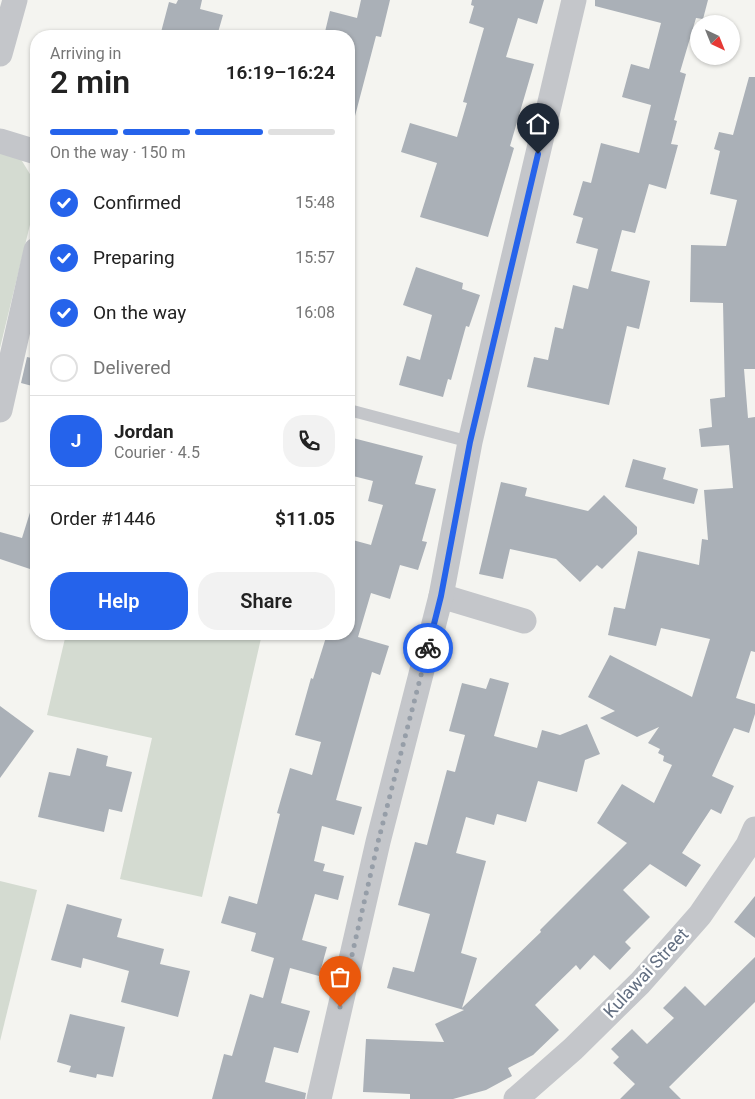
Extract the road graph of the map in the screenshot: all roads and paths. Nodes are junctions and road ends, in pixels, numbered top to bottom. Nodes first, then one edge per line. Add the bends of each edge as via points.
1 (14, 0) edge
2 (574, 0) edge
3 (0, 54) edge
4 (0, 142) edge
5 (30, 150) edge
6 (30, 277) edge
7 (0, 410) edge
8 (355, 412) edge
9 (470, 442) junction
10 (441, 596) junction
11 (524, 621) dead end
12 (755, 829) edge
13 (319, 1099) edge
14 (516, 1099) edge

1 - 3 street
2 - 9 street
4 - 5 street
6 - 7 street
8 - 9 lane
9 - 10 street
10 - 11 street
10 - 13 street via 378,842
12 - 14 street, Kulawai Street via 748,845 700,915 633,990

